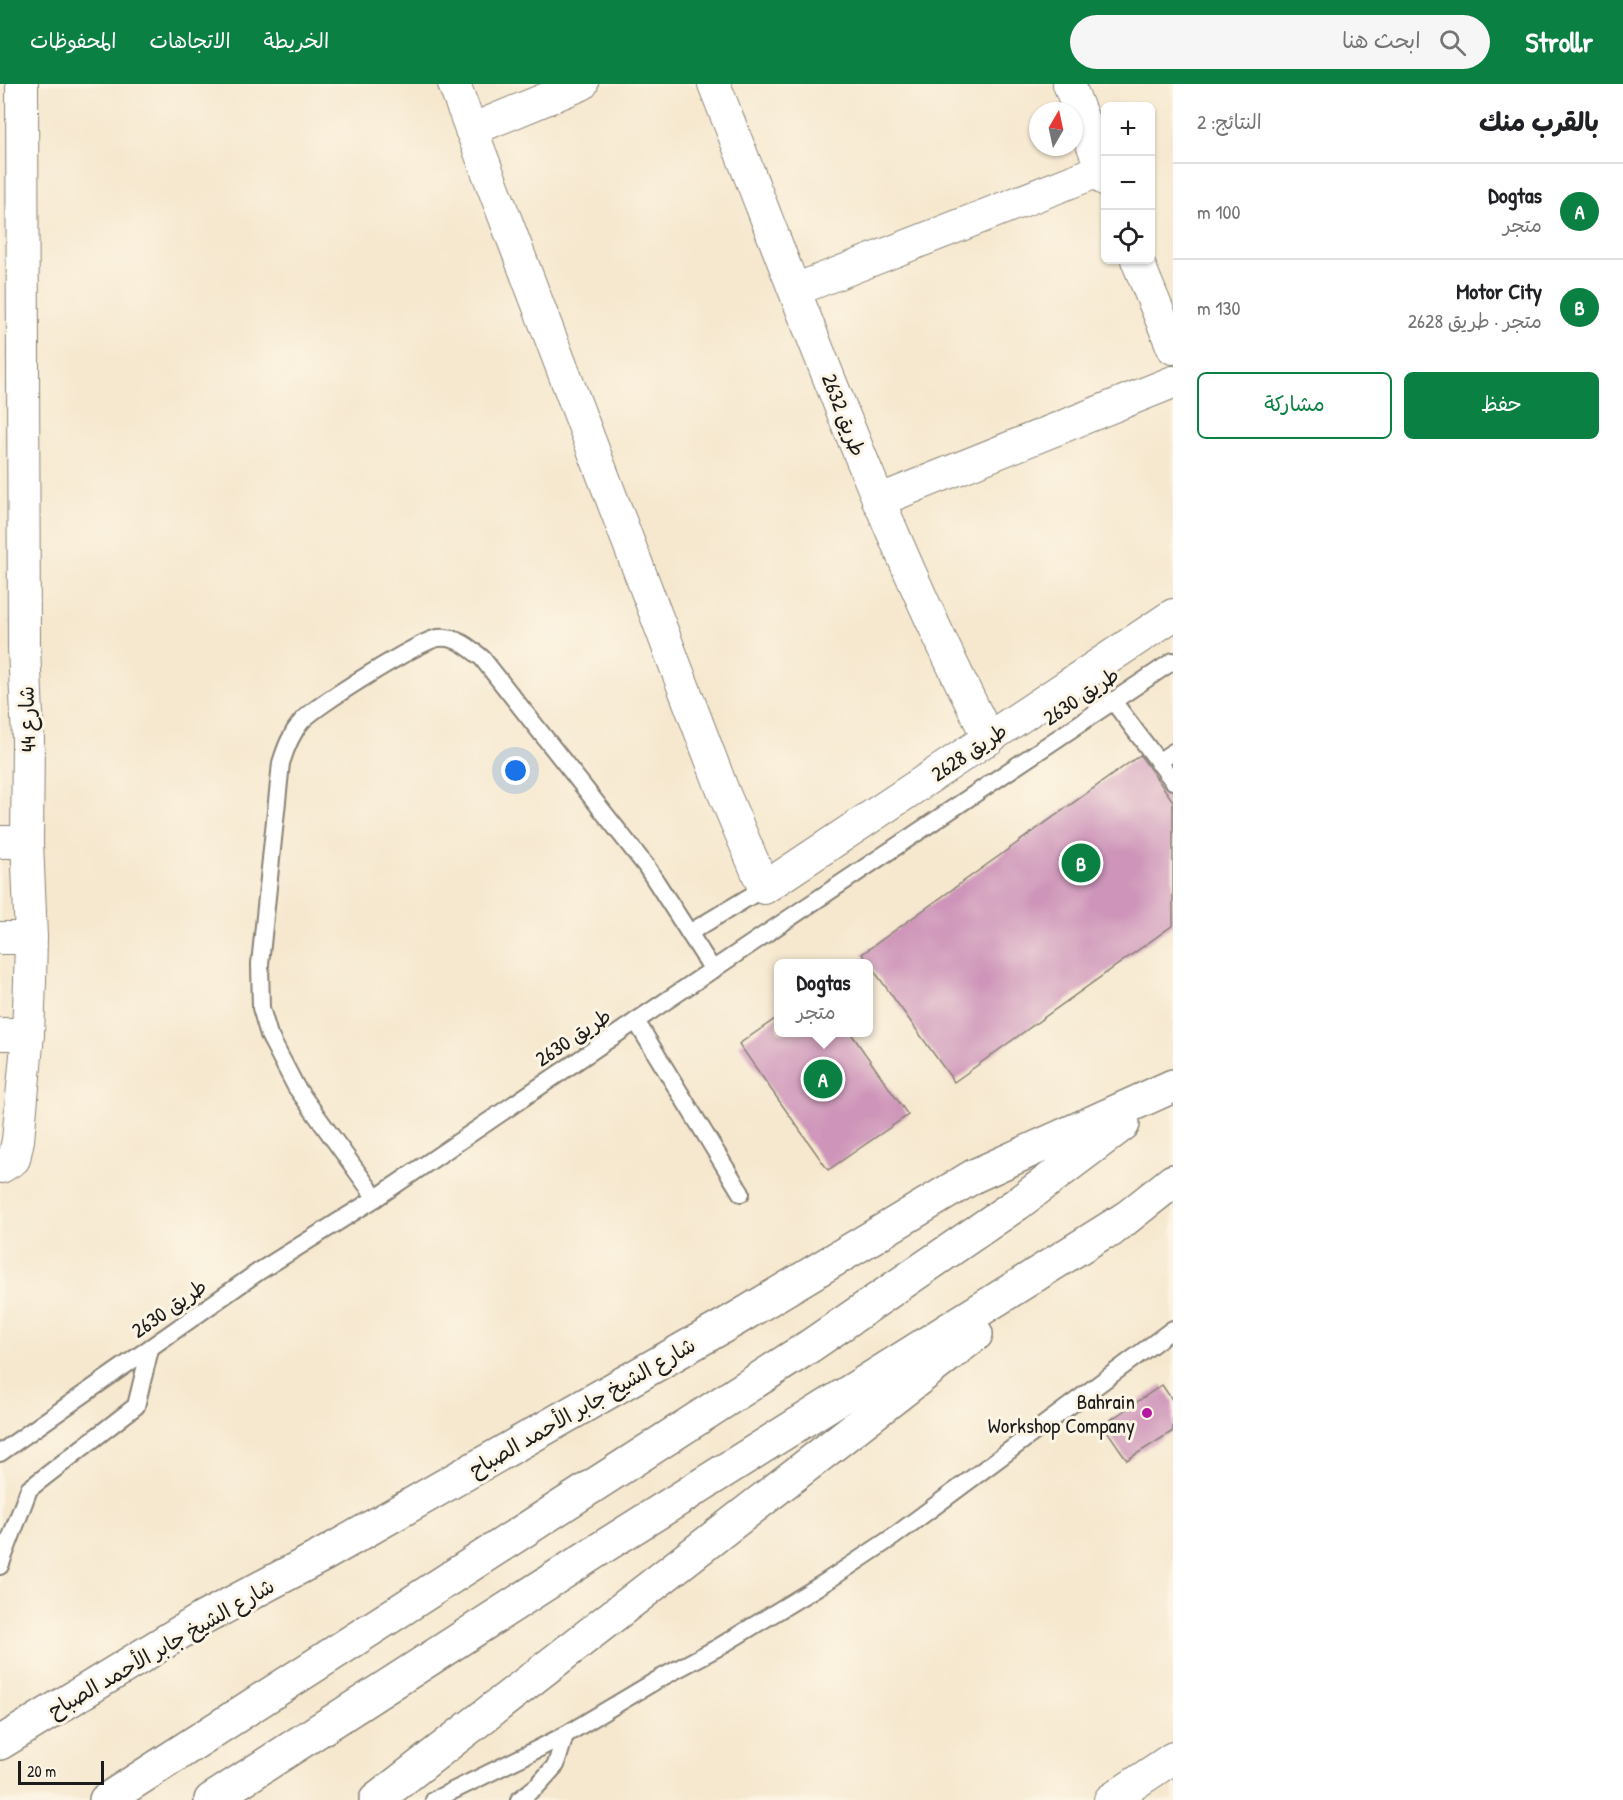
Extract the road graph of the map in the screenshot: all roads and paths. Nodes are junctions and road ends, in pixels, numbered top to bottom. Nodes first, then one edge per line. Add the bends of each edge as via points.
1 (22, 84) edge
2 (454, 84) edge
3 (582, 84) edge
4 (714, 84) edge
5 (1069, 84) edge
6 (11, 120) edge
7 (471, 130) junction
8 (1101, 170) edge
9 (1101, 176) edge
10 (1139, 264) edge
11 (12, 289) edge
12 (795, 290) junction
13 (1173, 348) edge
14 (1173, 382) edge
15 (12, 451) edge
16 (878, 501) junction
17 (12, 550) edge
18 (1173, 615) edge
19 (12, 647) edge
20 (1173, 661) edge
21 (1113, 701) junction
22 (989, 739) junction
23 (14, 740) edge
24 (1173, 752) edge
25 (1158, 762) junction
26 (1173, 781) edge
27 (14, 842) edge
28 (764, 888) junction
29 (689, 933) junction
30 (0, 938) edge
31 (31, 938) junction
32 (712, 970) junction
33 (636, 1021) junction
34 (14, 1034) edge
35 (1171, 1087) edge
36 (0, 1167) edge
37 (1173, 1181) edge
38 (741, 1193) dead end
39 (376, 1198) junction
40 (1126, 1218) junction
41 (1173, 1329) edge
42 (150, 1349) junction
43 (0, 1453) edge
44 (0, 1566) edge
45 (565, 1735) junction
46 (0, 1743) edge
47 (1173, 1758) edge
48 (106, 1800) edge
49 (211, 1800) edge
50 (376, 1800) edge
51 (434, 1800) edge
52 (519, 1800) edge
53 (1110, 1800) edge

1 - 6 street, شارع 44
2 - 7 street
3 - 7 street
4 - 12 street, طريق 2632
5 - 8 street
6 - 11 street, شارع 44
7 - 28 street via 723,791
9 - 12 street
10 - 13 street
11 - 15 street, شارع 44
12 - 16 street, طريق 2632
14 - 16 street
15 - 17 street, شارع 44
16 - 22 street, طريق 2632 via 953,669
17 - 19 street, شارع 44
18 - 22 street, طريق 2628
19 - 23 street, شارع 44
20 - 21 lane, طريق 2630
21 - 25 lane
21 - 32 lane, طريق 2630
22 - 28 street, طريق 2628
23 - 27 street, شارع 44
24 - 25 lane
25 - 26 lane
27 - 31 street, شارع 44
28 - 29 lane
29 - 32 lane
29 - 39 lane via 646,866 482,658 468,646 453,639 436,638 323,703 302,720 288,742 278,784 260,964 261,1008 268,1035 296,1087
30 - 31 street
31 - 34 street, شارع 44
32 - 33 lane, طريق 2630
33 - 38 lane
33 - 39 lane, طريق 2630
34 - 36 street, شارع 44 via 18,1140 14,1159
35 - 46 main road, شارع الشيخ جابر الأحمد الصباح via 974,1176 736,1319 202,1620
35 - 48 main road via 1017,1204 810,1346
37 - 40 main road
39 - 42 lane, طريق 2630 via 258,1272
40 - 49 main road via 606,1545
40 - 50 main road
41 - 45 lane via 893,1537 717,1648
42 - 43 lane, طريق 2630
42 - 44 lane via 136,1406 30,1490
45 - 51 lane
45 - 52 lane via 556,1765
47 - 53 street

